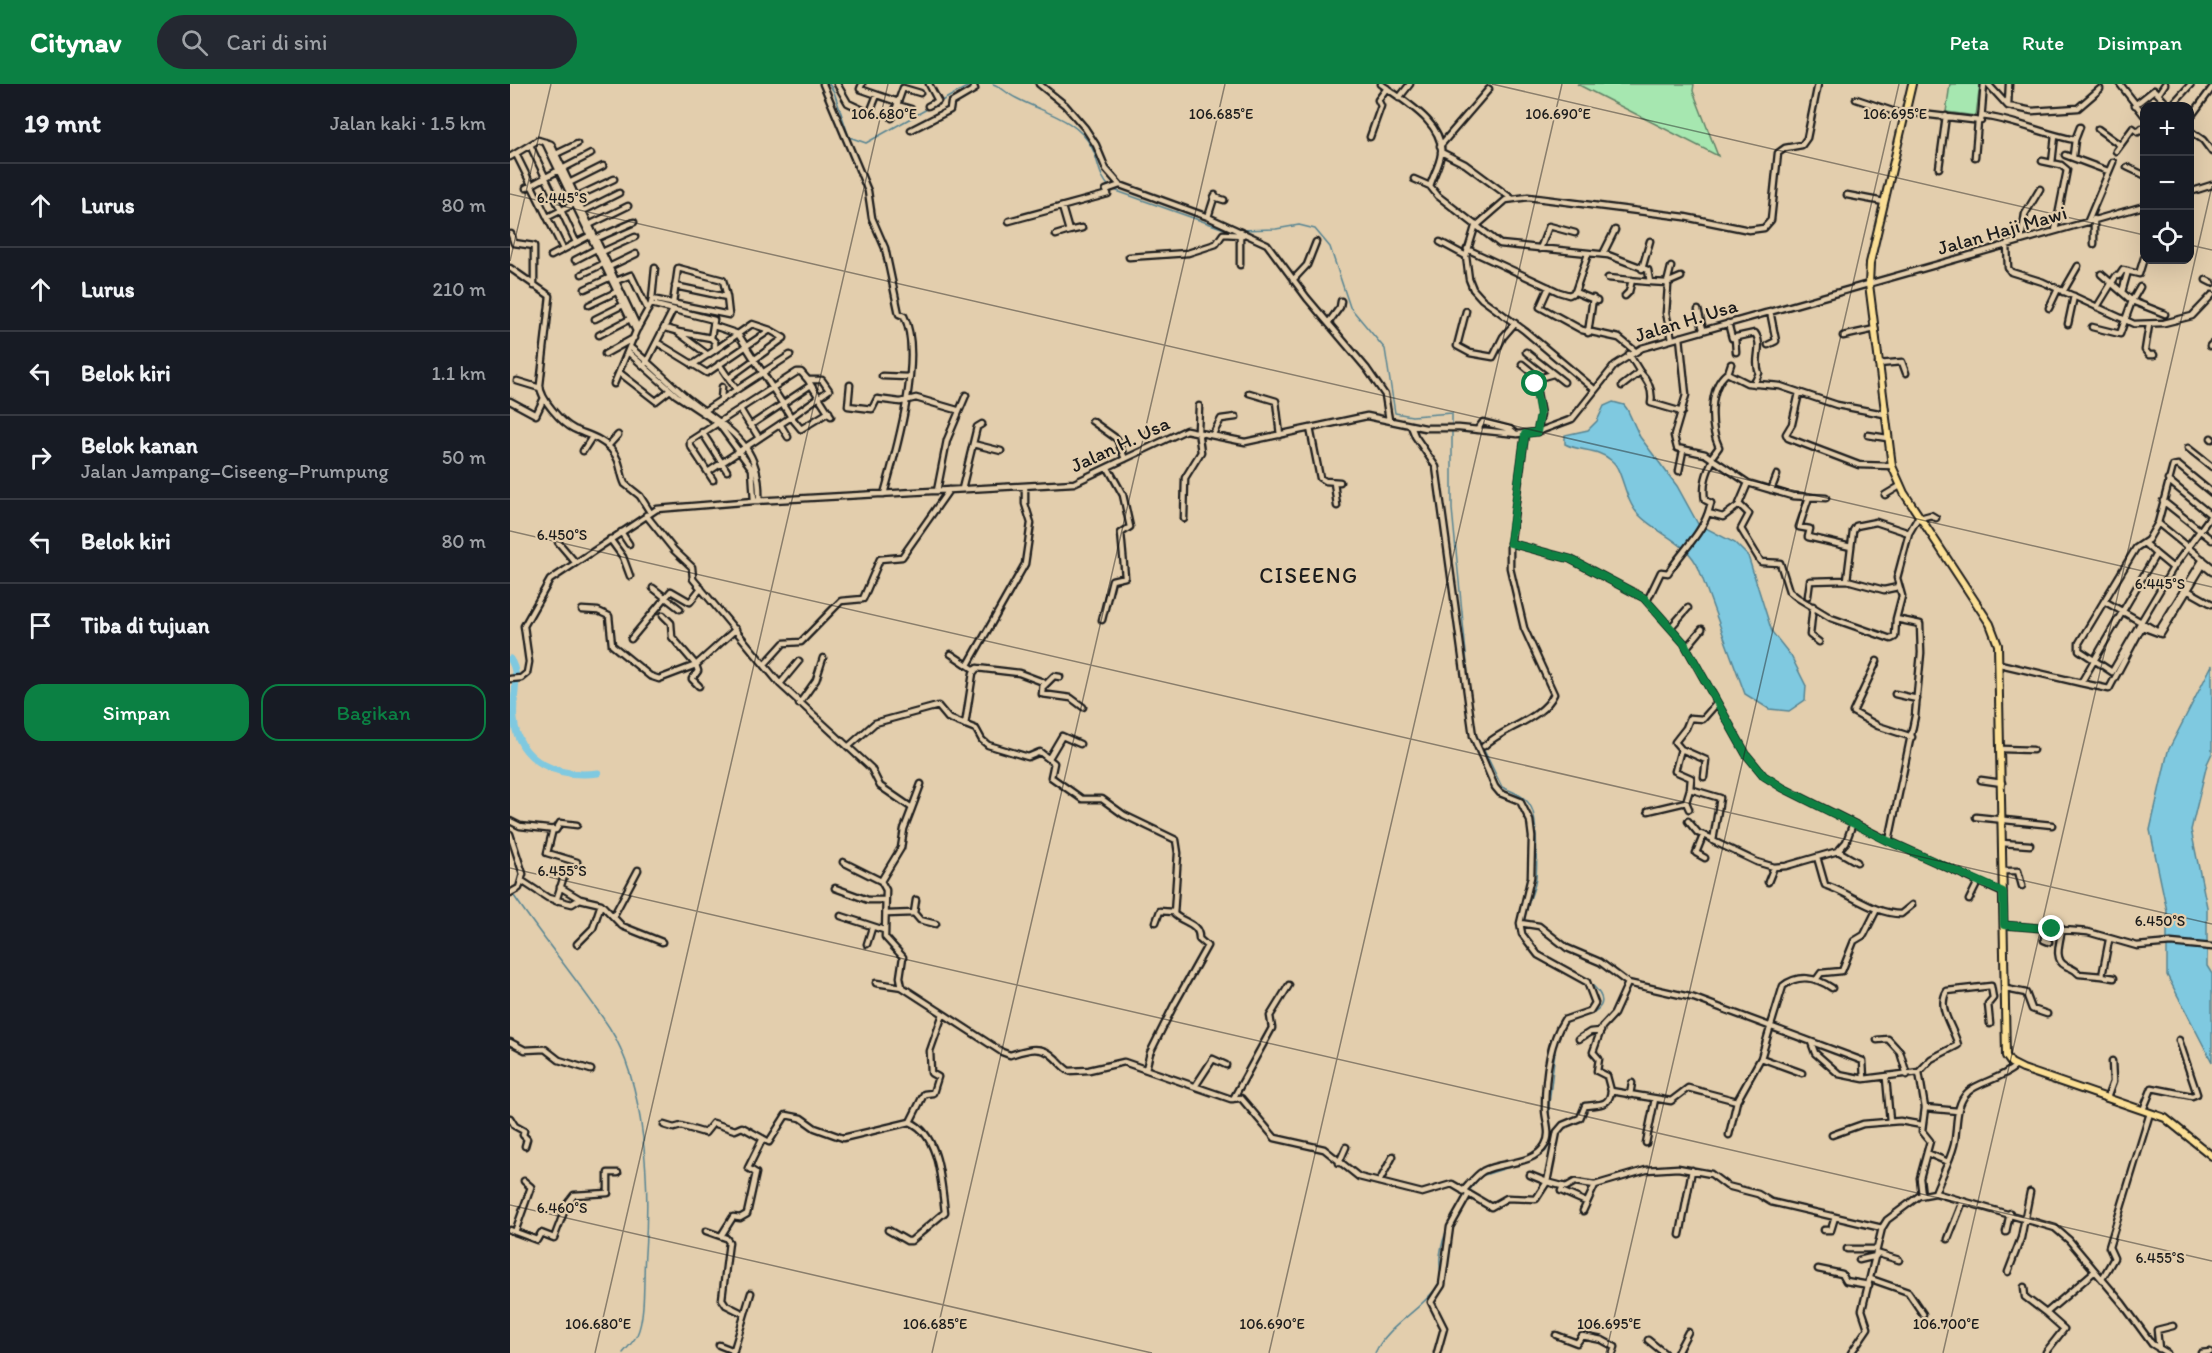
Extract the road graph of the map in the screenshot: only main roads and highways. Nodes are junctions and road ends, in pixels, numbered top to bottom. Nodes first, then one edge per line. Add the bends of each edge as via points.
1 (1912, 84) edge
2 (2212, 1156) edge

1 - 2 main road via 1870,263 1869,284 1892,466 1919,517 1990,624 1998,645 2005,1051 2016,1066 2173,1122

